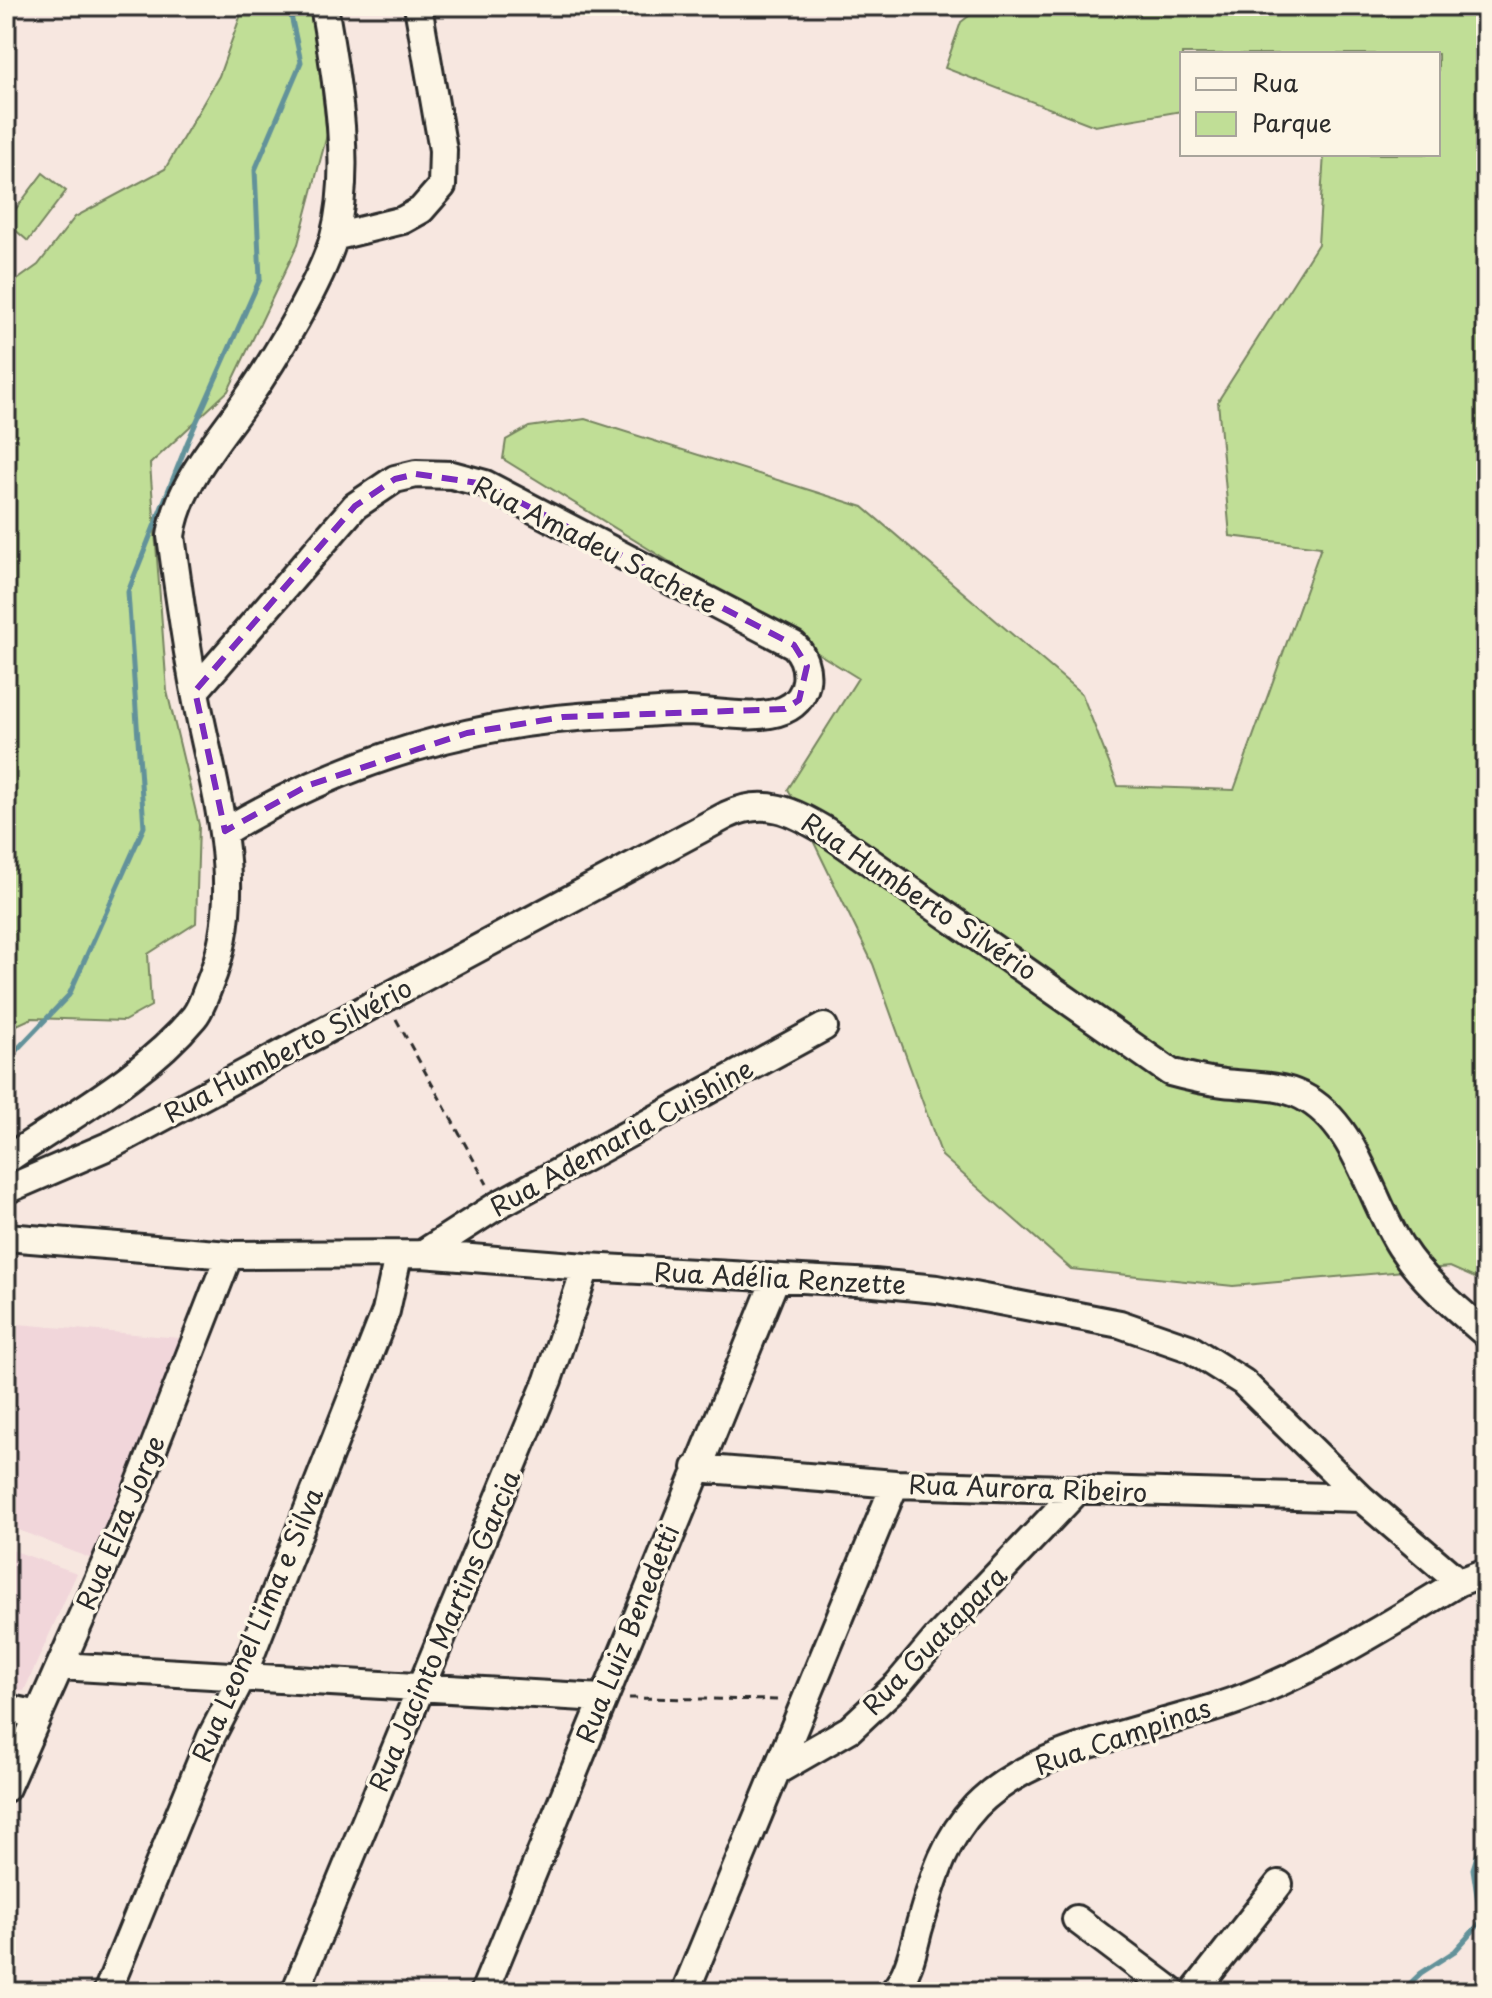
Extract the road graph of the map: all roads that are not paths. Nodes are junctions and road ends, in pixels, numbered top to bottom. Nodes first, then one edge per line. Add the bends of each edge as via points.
1 (324, 6) edge
2 (418, 6) edge
3 (334, 237) junction
4 (195, 691) junction
5 (225, 831) junction
6 (824, 1027) dead end
7 (6, 1160) edge
8 (6, 1190) edge
9 (6, 1237) edge
10 (229, 1255) junction
11 (410, 1255) junction
12 (586, 1267) junction
13 (776, 1278) junction
14 (1486, 1334) edge
15 (696, 1468) junction
16 (895, 1484) junction
17 (1077, 1491) junction
18 (1361, 1498) junction
19 (1486, 1572) edge
20 (1459, 1582) junction
21 (60, 1666) junction
22 (242, 1677) junction
23 (419, 1689) junction
24 (602, 1698) junction
25 (6, 1708) edge
26 (38, 1715) junction
27 (15, 1743) edge
28 (777, 1771) junction
29 (6, 1788) edge
30 (1279, 1884) dead end
31 (1076, 1919) dead end
32 (901, 1990) edge
33 (107, 1992) edge
34 (295, 1992) edge
35 (484, 1992) edge
36 (685, 1992) edge
37 (1173, 1992) edge
38 (1194, 1992) edge

1 - 3 street via 338,90 341,179
2 - 3 street via 443,150 442,186 421,210 403,220
3 - 4 street via 260,378 174,513 171,536
4 - 5 street
4 - 5 street, Rua Amadeu Sachete via 355,506 395,479 416,474 485,484 794,645 803,655 807,682 799,700 785,709 767,714 684,711 563,717 467,733 400,750 309,785
5 - 7 street via 225,917 216,968 197,1015 154,1059
6 - 11 street, Rua Ademaria Cuishine
8 - 14 street, Rua Humberto Silvério via 113,1144 727,815 755,806 786,808 1170,1072 1280,1089 1319,1107 1348,1141 1403,1250 1426,1280
9 - 10 street, Rua Adélia Renzette
10 - 11 street, Rua Adélia Renzette
10 - 21 street, Rua Elza Jorge via 189,1364
11 - 12 street, Rua Adélia Renzette
11 - 22 street, Rua Leonel Lima e Silva
12 - 13 street, Rua Adélia Renzette
12 - 23 street, Rua Jacinto Martins Garcia via 548,1380
13 - 15 street, Rua Luiz Benedetti
13 - 18 street, Rua Adélia Renzette via 937,1289 1120,1324 1161,1337 1243,1382
15 - 16 street, Rua Aurora Ribeiro
15 - 24 street, Rua Luiz Benedetti
16 - 17 street, Rua Aurora Ribeiro
16 - 28 street
17 - 18 street, Rua Aurora Ribeiro
17 - 28 street, Rua Guatapara via 850,1729
18 - 20 street, Rua Adélia Renzette
19 - 20 street, Rua Campinas
20 - 32 street, Rua Campinas via 1304,1670 1243,1698 1051,1758 1012,1777 978,1804 941,1856
21 - 22 street
21 - 26 street, Rua Elza Jorge
22 - 23 street
22 - 33 street, Rua Leonel Lima e Silva via 211,1737
23 - 24 street
23 - 34 street, Rua Jacinto Martins Garcia
24 - 35 street, Rua Luiz Benedetti
25 - 26 street
26 - 27 street, Rua Elza Jorge
27 - 29 street, Rua Elza Jorge
28 - 36 street
30 - 38 street
31 - 37 street

